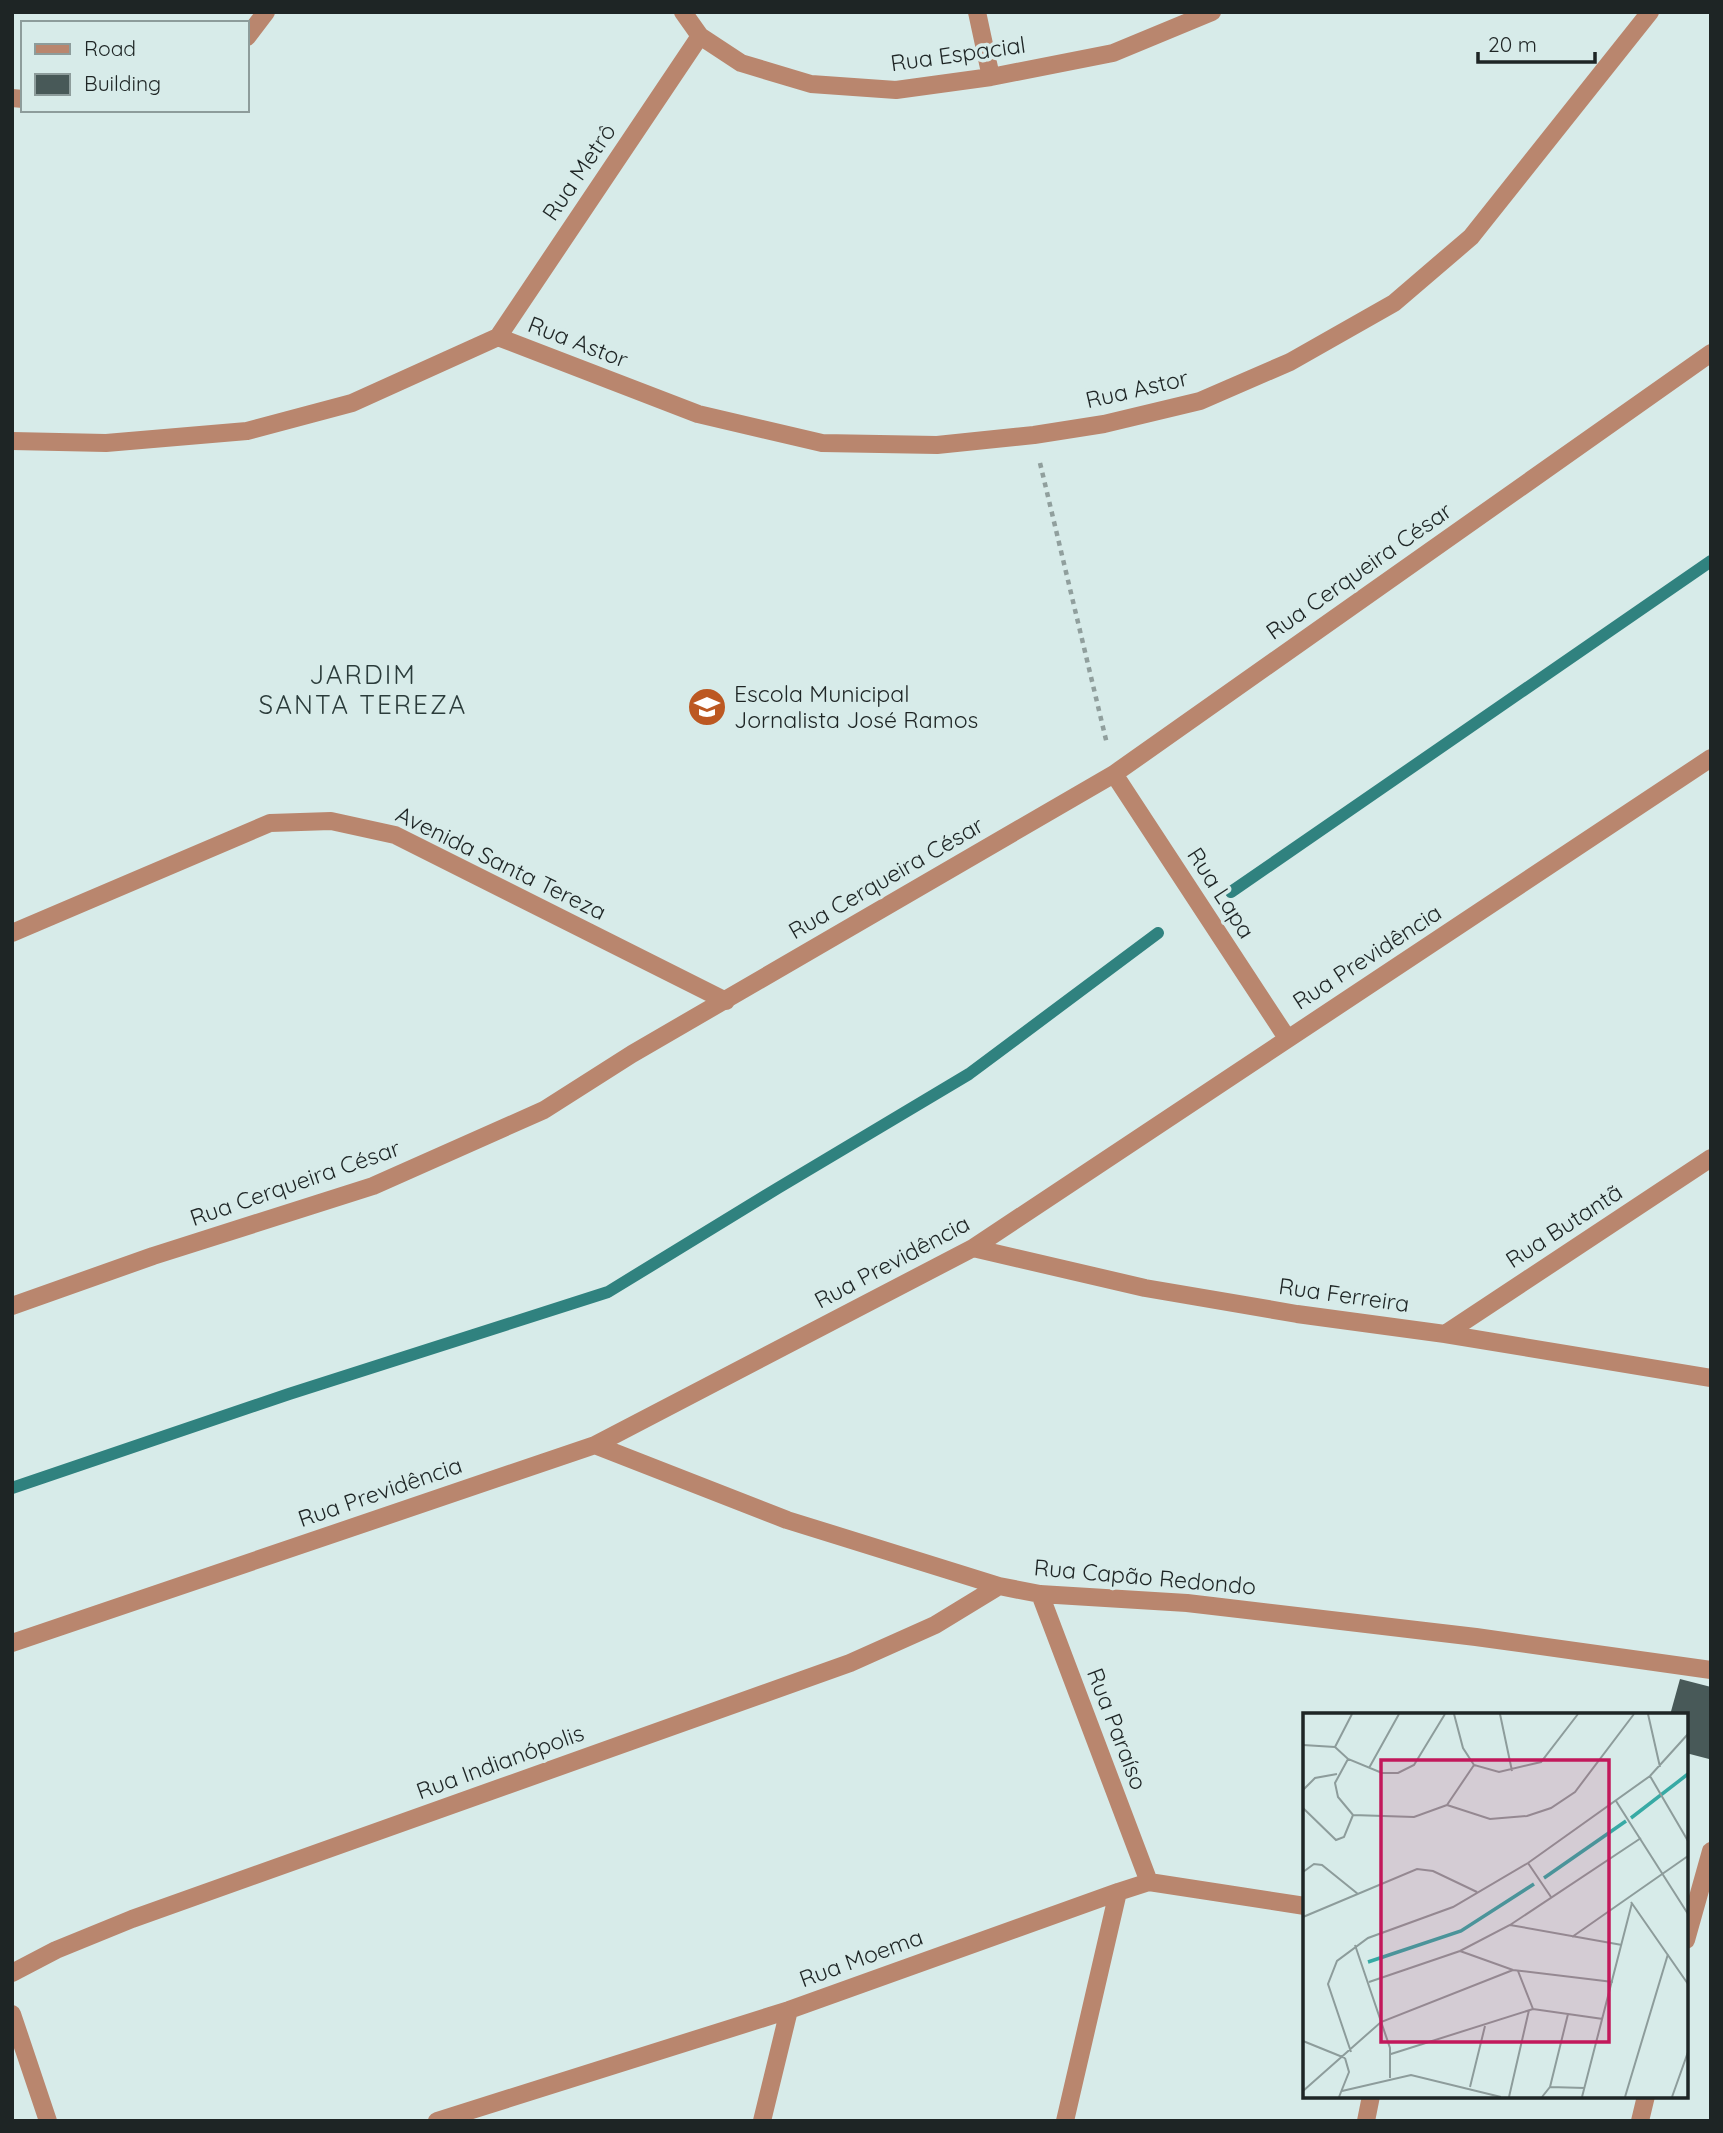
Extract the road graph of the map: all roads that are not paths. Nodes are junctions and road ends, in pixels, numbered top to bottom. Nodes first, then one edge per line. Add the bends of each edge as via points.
1 (266, 12) edge
2 (683, 12) edge
3 (977, 12) edge
4 (1212, 12) edge
5 (1650, 12) edge
6 (248, 36) edge
7 (700, 36) junction
8 (991, 77) junction
9 (498, 337) junction
10 (1711, 353) edge
11 (12, 442) edge
12 (1711, 758) edge
13 (1114, 774) junction
14 (12, 933) edge
15 (726, 1001) junction
16 (1287, 1038) junction
17 (1711, 1158) edge
18 (973, 1248) junction
19 (12, 1306) edge
20 (1445, 1334) junction
21 (1711, 1378) edge
22 (595, 1446) junction
23 (999, 1586) junction
24 (1040, 1594) junction
25 (12, 1643) edge
26 (1711, 1670) edge
27 (1711, 1852) edge
28 (1149, 1882) junction
29 (1118, 1892) junction
30 (1303, 1906) edge
31 (1688, 1933) edge
32 (12, 1973) edge
33 (789, 2010) junction
34 (12, 2014) edge
35 (1371, 2098) edge
36 (1646, 2098) edge
37 (48, 2121) edge
38 (437, 2121) edge
39 (762, 2121) edge
40 (1065, 2121) edge
41 (1366, 2121) edge
42 (1640, 2121) edge

1 - 6 street
2 - 7 street, Rua Espacial
3 - 8 street
4 - 8 street, Rua Espacial via 1114,53
5 - 9 street, Rua Astor via 1471,237 1394,303 1290,362 1200,401 1034,435 937,445 822,443 698,414
7 - 8 street, Rua Espacial via 741,63 811,84 895,90
7 - 9 street, Rua Metrô
9 - 11 street via 352,403 247,430 106,443
10 - 13 street, Rua Cerqueira César
12 - 16 street, Rua Previdência
13 - 15 street, Rua Cerqueira César
13 - 16 street, Rua Lapa
14 - 15 street, Avenida Santa Tereza via 270,823 331,821 395,835
15 - 19 street, Rua Cerqueira César via 544,1110 373,1186
16 - 18 street, Rua Previdência
17 - 20 street, Rua Butantã
18 - 20 street, Rua Ferreira via 1145,1288
18 - 22 street, Rua Previdência
20 - 21 street, Rua Ferreira
22 - 23 street, Rua Capão Redondo via 787,1520
22 - 25 street, Rua Previdência
23 - 24 street, Rua Capão Redondo
23 - 32 street, Rua Indianópolis via 935,1625 850,1663 132,1919
24 - 26 street, Rua Capão Redondo via 1187,1603
24 - 28 street, Rua Paraíso
27 - 31 street
28 - 29 street, Rua Moema
28 - 30 street, Rua Moema
29 - 33 street, Rua Moema
29 - 40 street
33 - 38 street, Rua Moema
33 - 39 street
34 - 37 street
35 - 41 street
36 - 42 street

